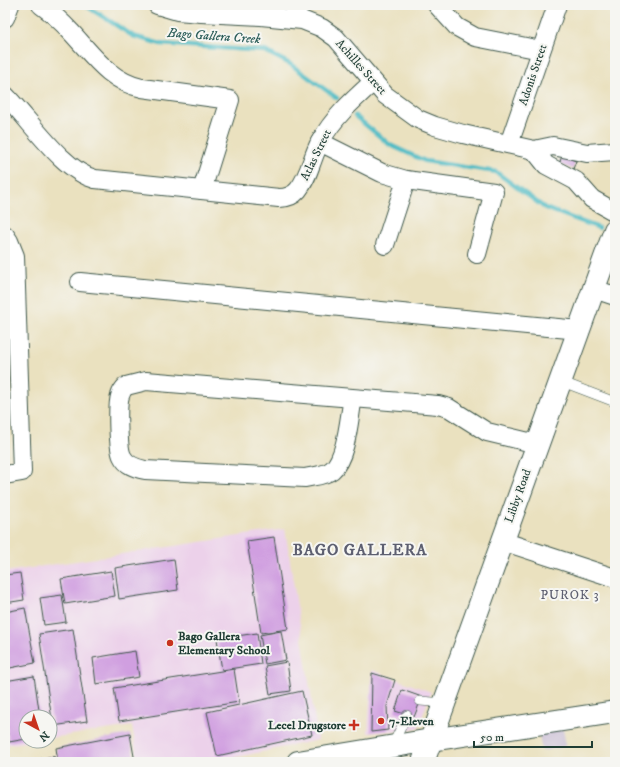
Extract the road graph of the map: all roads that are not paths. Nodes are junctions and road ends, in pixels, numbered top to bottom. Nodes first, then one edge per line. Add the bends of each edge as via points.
1 (10, 5) edge
2 (41, 5) edge
3 (157, 5) edge
4 (557, 5) edge
5 (444, 8) edge
6 (5, 18) edge
7 (542, 50) junction
8 (373, 82) junction
9 (5, 95) edge
10 (320, 142) junction
11 (509, 144) junction
12 (534, 150) junction
13 (615, 151) edge
14 (587, 154) junction
15 (406, 180) junction
16 (576, 181) junction
17 (202, 190) junction
18 (615, 212) edge
19 (615, 230) edge
20 (5, 235) edge
21 (385, 245) dead end
22 (477, 254) dead end
23 (80, 282) dead end
24 (594, 289) junction
25 (615, 296) edge
26 (579, 330) junction
27 (560, 381) junction
28 (353, 398) junction
29 (615, 402) edge
30 (537, 444) junction
31 (5, 475) edge
32 (502, 541) junction
33 (615, 578) edge
34 (420, 701) dead end
35 (445, 703) junction
36 (615, 712) edge
37 (407, 715) dead end
38 (432, 740) junction
39 (392, 746) junction
40 (298, 762) edge
41 (423, 762) edge

1 - 6 street
2 - 17 street via 64,25 109,73 130,86 230,100
3 - 8 street, Achilles Street via 195,13 302,20 322,28 336,38
4 - 7 street, Adonis Street
5 - 7 street via 457,27 475,37
7 - 11 street, Adonis Street
8 - 10 street, Atlas Street via 339,115
8 - 11 street, Achilles Street via 385,95 418,119 463,134
9 - 17 street via 68,164 86,177
10 - 15 street via 361,164
10 - 17 street, Atlas Street via 303,182 288,198
11 - 12 street, Achilles Street
12 - 14 street, Achilles Street via 560,146
12 - 16 street via 551,169
13 - 14 street, Achilles Street
14 - 16 street
15 - 21 street
15 - 22 street via 494,192
16 - 18 street via 592,199
19 - 24 main road, Libby Road
20 - 31 street via 15,256 22,472
23 - 26 street
24 - 25 street
24 - 26 main road, Libby Road
26 - 27 main road, Libby Road
27 - 29 lane
27 - 30 main road, Libby Road
28 - 28 street via 146,381 134,383 126,386 119,398 119,443 122,455 131,465 145,470 305,478 321,475 340,461
28 - 30 street via 438,405 448,408 487,432
30 - 32 main road, Libby Road
32 - 33 street
32 - 35 main road, Libby Road
34 - 35 lane
35 - 38 main road, Libby Road
36 - 38 main road
37 - 39 lane
38 - 39 main road
38 - 41 main road, Libby Road
39 - 40 main road

